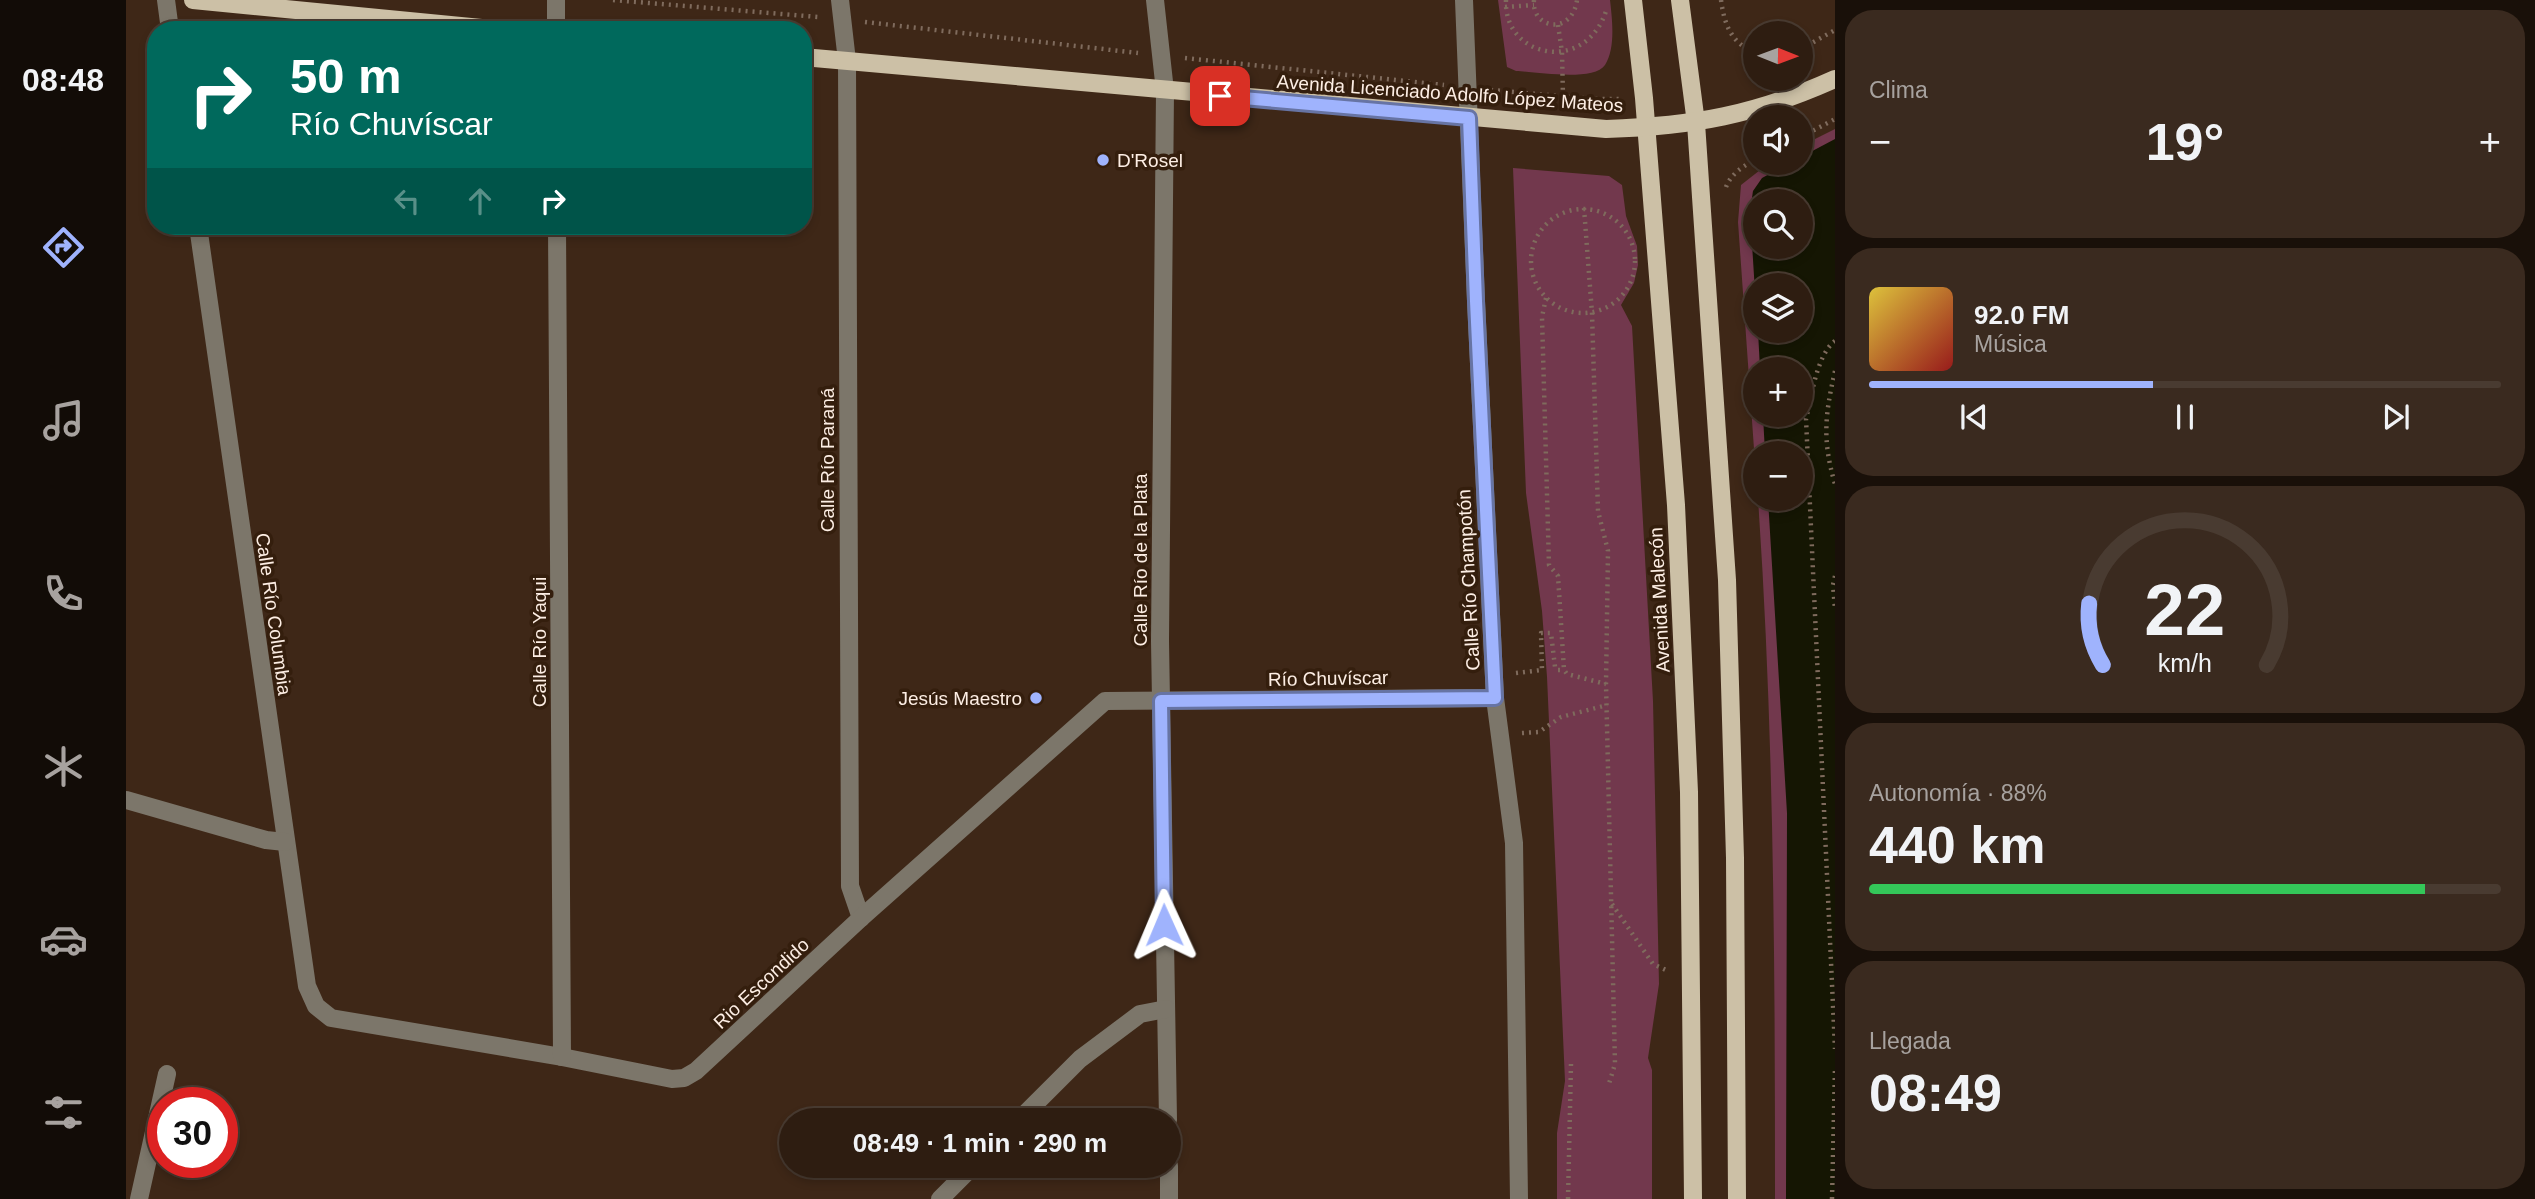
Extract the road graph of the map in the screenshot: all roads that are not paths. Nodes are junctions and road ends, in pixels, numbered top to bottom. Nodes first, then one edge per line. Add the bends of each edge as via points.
1 (166, 0) edge
2 (193, 0) edge
3 (556, 0) edge
4 (840, 0) edge
5 (1156, 0) edge
6 (1464, 0) edge
7 (1633, 0) edge
8 (1680, 0) edge
9 (169, 21) edge
10 (409, 21) edge
11 (556, 21) edge
12 (812, 58) edge
13 (847, 61) junction
14 (1835, 79) edge
15 (1165, 91) junction
16 (1469, 118) junction
17 (1696, 123) junction
18 (1646, 128) junction
19 (199, 235) edge
20 (557, 235) edge
21 (1495, 698) junction
22 (1161, 701) junction
23 (126, 800) edge
24 (285, 842) junction
25 (861, 918) junction
26 (316, 1006) joint
27 (1166, 1009) junction
28 (562, 1058) junction
29 (167, 1074) dead end
30 (1031, 1108) edge
31 (1168, 1108) edge
32 (961, 1178) edge
33 (1169, 1178) edge
34 (139, 1199) edge
35 (940, 1199) edge
36 (1170, 1199) edge
37 (1519, 1199) edge
38 (1693, 1199) edge
39 (1737, 1199) edge

1 - 9 street
2 - 10 main road
3 - 11 street
4 - 13 street, Calle Río Paraná
5 - 15 street, Calle Río de la Plata
6 - 16 street, Calle Río Champotón
7 - 18 main road, Avenida Malecón
8 - 17 main road
12 - 13 main road, Avenida Licenciado Adolfo López Mateos
13 - 15 main road, Avenida Licenciado Adolfo López Mateos
13 - 25 street, Calle Río Paraná via 850,886
14 - 17 main road, Avenida Licenciado Adolfo López Mateos via 1753,111
15 - 16 main road, Avenida Licenciado Adolfo López Mateos
15 - 22 street, Calle Río de la Plata
16 - 18 main road, Avenida Licenciado Adolfo López Mateos
16 - 21 street, Calle Río Champotón
17 - 18 main road, Avenida Licenciado Adolfo López Mateos
17 - 39 main road via 1727,580 1735,858
18 - 38 main road, Avenida Malecón via 1676,505 1689,778
19 - 24 street, Calle Río Columbia
20 - 28 street, Calle Río Yaqui
21 - 22 street, Río Chuvíscar
21 - 37 street, Calle Río Champotón via 1514,843
22 - 25 street, Rio Escondido via 1105,701
22 - 27 street, Calle Río de la Plata
23 - 24 street
24 - 26 street, Calle Río Columbia via 307,986
25 - 28 street, Rio Escondido via 684,1078
26 - 28 street, Rio Escondido via 331,1018
27 - 30 street via 1140,1014 1080,1059
27 - 31 street, Calle Río de la Plata
29 - 34 street
32 - 35 street
33 - 36 street

